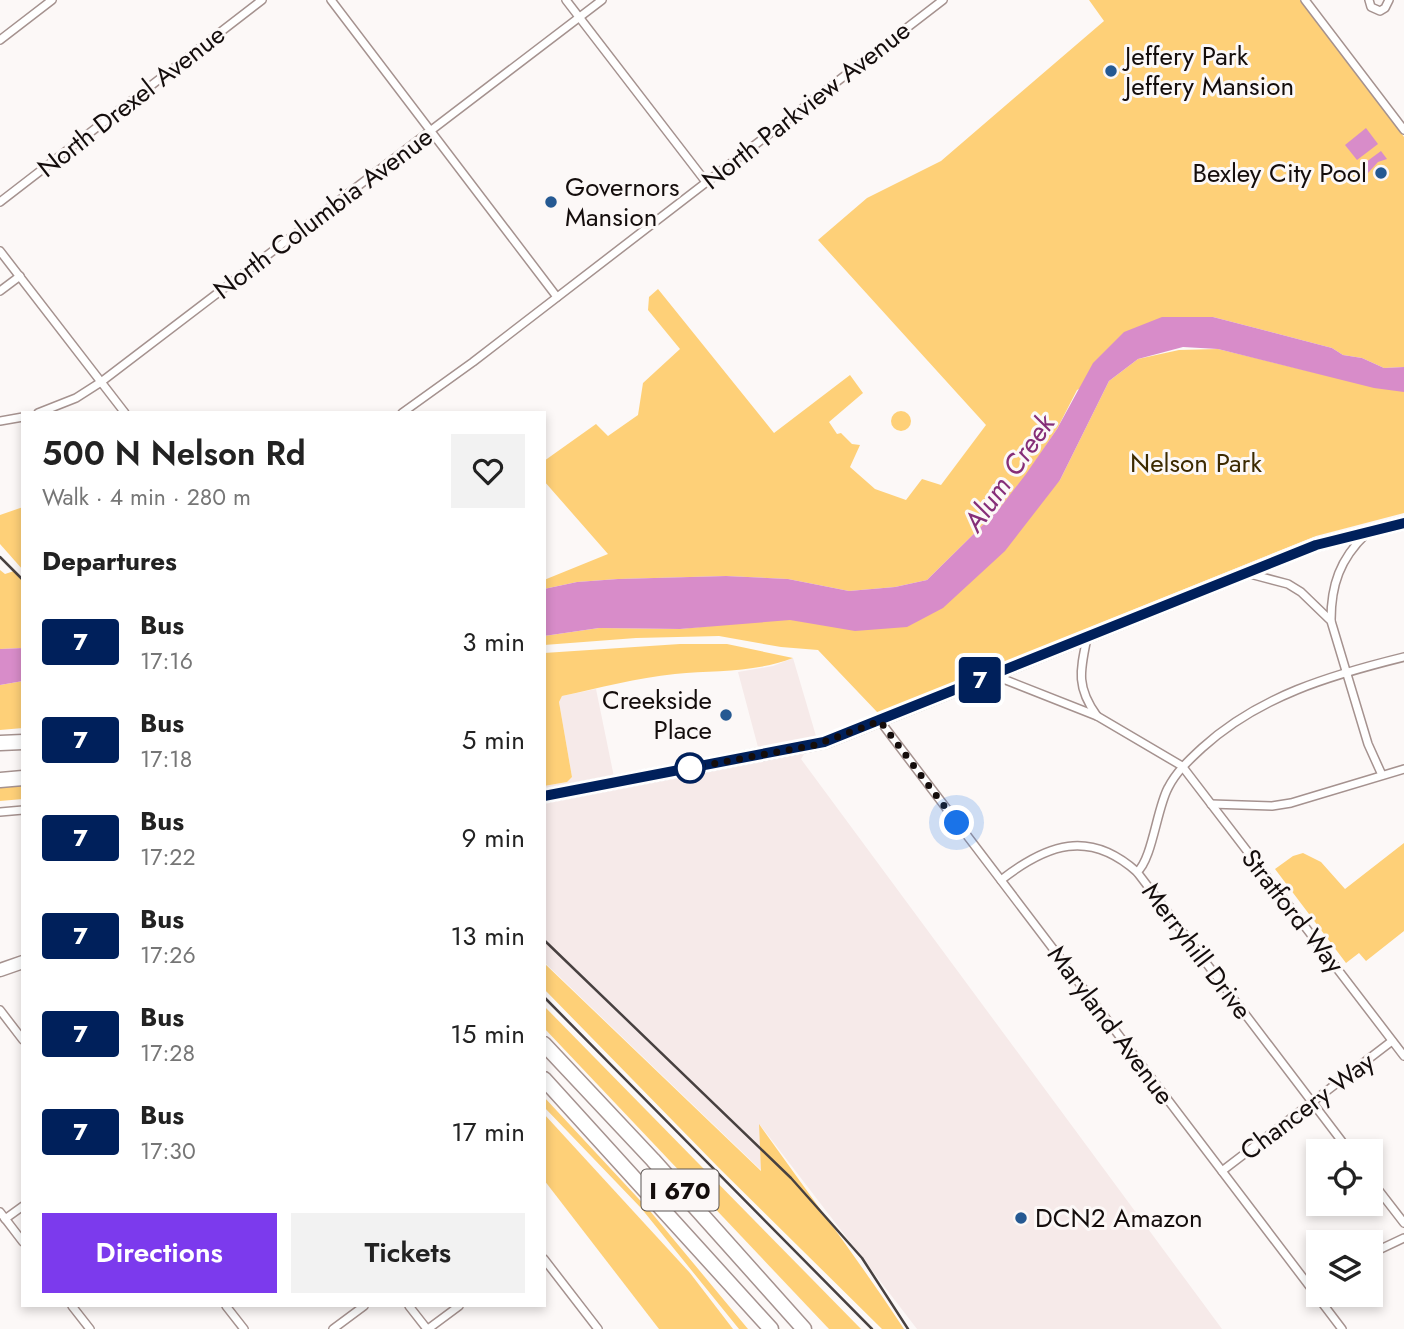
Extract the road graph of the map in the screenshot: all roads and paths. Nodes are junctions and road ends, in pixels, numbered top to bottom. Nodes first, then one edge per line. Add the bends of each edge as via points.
1 (52, 0) edge
2 (261, 0) edge
3 (331, 0) edge
4 (566, 0) edge
5 (602, 0) edge
6 (943, 0) edge
7 (1305, 0) edge
8 (1369, 0) edge
9 (1389, 0) edge
10 (933, 3) edge
11 (579, 17) junction
12 (0, 40) edge
13 (1404, 130) edge
14 (431, 131) junction
15 (706, 182) junction
16 (0, 202) edge
17 (0, 251) edge
18 (20, 276) junction
19 (0, 291) edge
20 (557, 297) junction
21 (101, 382) junction
22 (43, 411) edge
23 (123, 411) edge
24 (405, 411) edge
25 (21, 417) edge
26 (0, 421) edge
27 (1404, 523) edge
28 (1368, 532) junction
29 (1245, 573) junction
30 (1331, 621) junction
31 (1087, 638) junction
32 (1404, 657) edge
33 (1346, 671) junction
34 (993, 675) junction
35 (1097, 716) junction
36 (880, 721) junction
37 (21, 742) edge
38 (0, 743) edge
39 (1182, 766) junction
40 (1404, 769) edge
41 (1382, 775) junction
42 (21, 778) edge
43 (0, 780) edge
44 (546, 796) edge
45 (1211, 804) junction
46 (21, 810) edge
47 (0, 813) edge
48 (1137, 872) junction
49 (1001, 880) junction
50 (21, 963) edge
51 (0, 971) edge
52 (0, 1010) edge
53 (21, 1037) edge
54 (1392, 1041) junction
55 (546, 1046) edge
56 (1404, 1056) edge
57 (546, 1081) edge
58 (1312, 1102) junction
59 (1340, 1139) edge
60 (1222, 1171) junction
61 (1383, 1196) edge
62 (21, 1207) edge
63 (3, 1216) edge
64 (1404, 1223) edge
65 (1404, 1238) edge
66 (21, 1239) edge
67 (1383, 1248) edge
68 (546, 1262) edge
69 (1306, 1275) edge
70 (781, 1303) junction
71 (73, 1307) edge
72 (227, 1307) edge
73 (363, 1307) edge
74 (410, 1307) edge
75 (458, 1307) edge
76 (1328, 1307) edge
77 (90, 1329) edge
78 (244, 1329) edge
79 (333, 1329) edge
80 (428, 1329) edge
81 (598, 1329) edge
82 (768, 1329) edge
83 (804, 1329) edge
84 (817, 1329) edge
85 (1342, 1329) edge

1 - 12 street
2 - 16 street, North Drexel Avenue
3 - 14 street
4 - 11 street
5 - 11 street, North Columbia Avenue
6 - 10 street, North Parkview Avenue
7 - 13 street
8 - 9 street via 1380,11
10 - 15 street, North Parkview Avenue
11 - 14 street, North Columbia Avenue
11 - 15 street
14 - 20 street
14 - 21 street, North Columbia Avenue
15 - 20 street, North Parkview Avenue
17 - 18 street
18 - 19 street
18 - 21 street
20 - 24 street, North Parkview Avenue
21 - 22 street, North Columbia Avenue
21 - 23 street
25 - 26 street
27 - 28 main road
28 - 29 main road via 1316,545
28 - 30 street via 1346,556 1335,577
29 - 30 street via 1301,592
29 - 31 main road
30 - 33 street
31 - 34 main road
31 - 35 street via 1081,685
32 - 33 street
33 - 39 street via 1291,691 1242,717
33 - 41 street
34 - 35 street
34 - 36 main road
35 - 39 street
36 - 44 main road via 815,745
36 - 49 street, Maryland Avenue
37 - 38 highway
39 - 45 street, Stratford Way
39 - 48 street via 1161,802 1145,862
40 - 41 street
41 - 45 street via 1291,803
42 - 43 highway
45 - 54 street, Stratford Way
46 - 47 street
48 - 49 street, Merryhill Drive via 1113,853 1075,846 1044,852
48 - 58 street, Merryhill Drive
49 - 60 street, Maryland Avenue
50 - 51 main road
52 - 53 street
54 - 56 street, Stratford Way
54 - 58 street, Chancery Way
55 - 70 highway, I 670
57 - 82 highway, I 670
58 - 59 street, Merryhill Drive
58 - 60 street, Chancery Way
60 - 69 street, Maryland Avenue
61 - 64 street
62 - 63 street
63 - 66 street
65 - 67 street
68 - 81 street
70 - 83 highway, I 670
70 - 84 highway
71 - 77 street
72 - 78 street
73 - 79 street
74 - 80 street
75 - 80 street
76 - 85 street, Maryland Avenue

